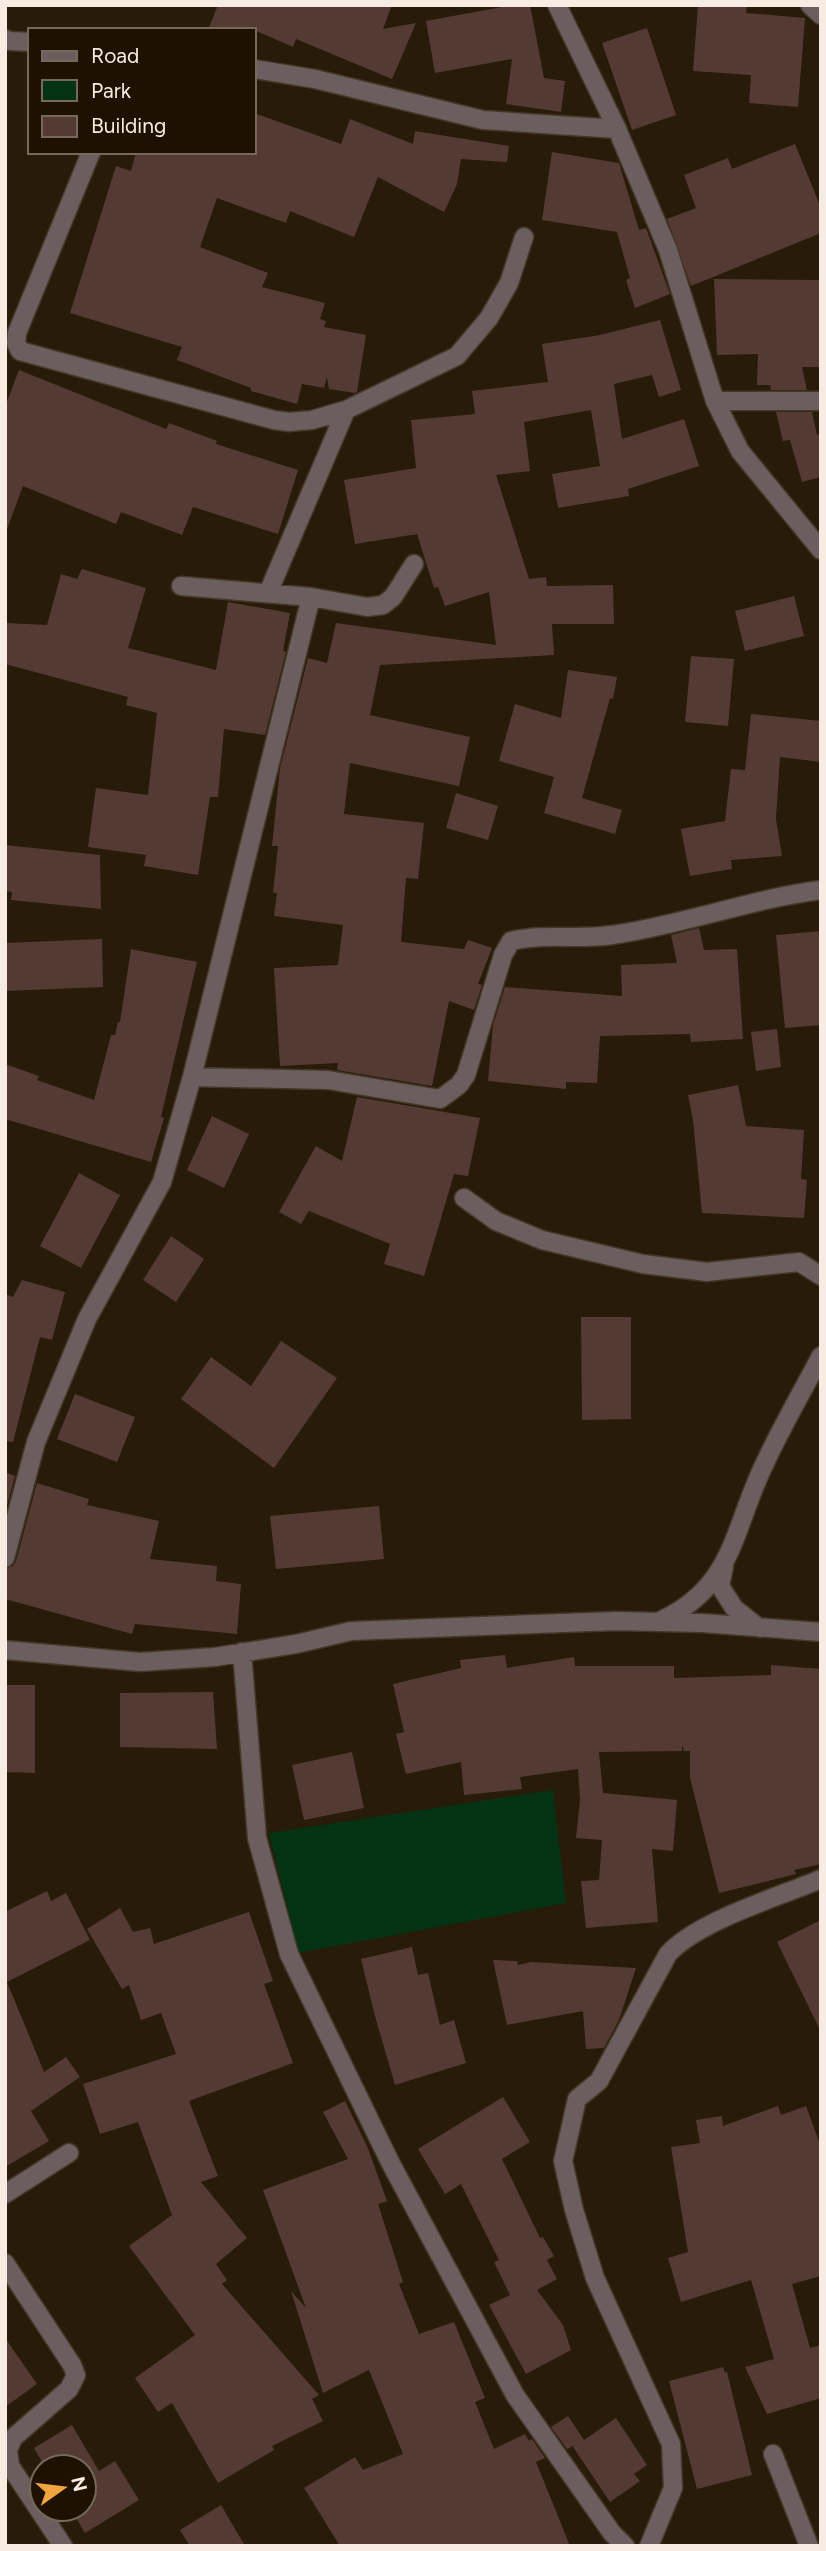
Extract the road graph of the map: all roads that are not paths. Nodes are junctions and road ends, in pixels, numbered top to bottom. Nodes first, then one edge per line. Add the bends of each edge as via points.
1 (556, 5) edge
2 (810, 5) edge
3 (821, 15) edge
4 (5, 39) edge
5 (28, 42) edge
6 (256, 69) edge
7 (617, 129) junction
8 (90, 154) edge
9 (524, 237) dead end
10 (715, 401) junction
11 (821, 401) edge
12 (346, 410) junction
13 (821, 550) edge
14 (414, 564) dead end
15 (181, 586) dead end
16 (268, 593) junction
17 (311, 597) junction
18 (821, 890) edge
19 (192, 1077) junction
20 (464, 1198) dead end
21 (821, 1276) edge
22 (821, 1356) edge
23 (5, 1558) edge
24 (724, 1564) junction
25 (658, 1622) junction
26 (759, 1628) junction
27 (821, 1632) edge
28 (5, 1650) edge
29 (243, 1652) junction
30 (821, 1879) edge
31 (69, 2153) dead end
32 (5, 2194) edge
33 (5, 2263) edge
34 (774, 2454) dead end
35 (63, 2546) edge
36 (625, 2546) edge
37 (649, 2546) edge
38 (809, 2546) edge

1 - 7 street
2 - 3 street
4 - 5 street
6 - 7 street via 483,120
7 - 10 street via 668,250
8 - 12 street via 17,333 20,351 274,420 312,419
9 - 12 street via 509,283 489,318 457,356
10 - 11 street
10 - 13 street via 740,451
12 - 16 street
14 - 17 street via 383,605 367,607
15 - 16 street
16 - 17 street
17 - 19 street
18 - 19 street via 611,935 532,936 511,941 466,1074 459,1086 440,1099 328,1080
19 - 23 street via 162,1182 87,1319 36,1442
20 - 21 street via 496,1221 542,1240 643,1264 707,1272 799,1262
22 - 24 street via 763,1466
24 - 25 street via 709,1587 683,1610
24 - 26 street via 720,1586 734,1608
25 - 26 street
25 - 29 street via 351,1631
26 - 27 street
28 - 29 street via 140,1662
29 - 36 street via 257,1838 289,1954 390,2162 515,2395
30 - 37 street via 716,1922 678,1944 668,1954 599,2081 577,2099 572,2118 563,2161 584,2244 671,2444 673,2488
31 - 32 street
33 - 35 street via 76,2375 69,2389 13,2438 8,2450 10,2466
34 - 38 street

